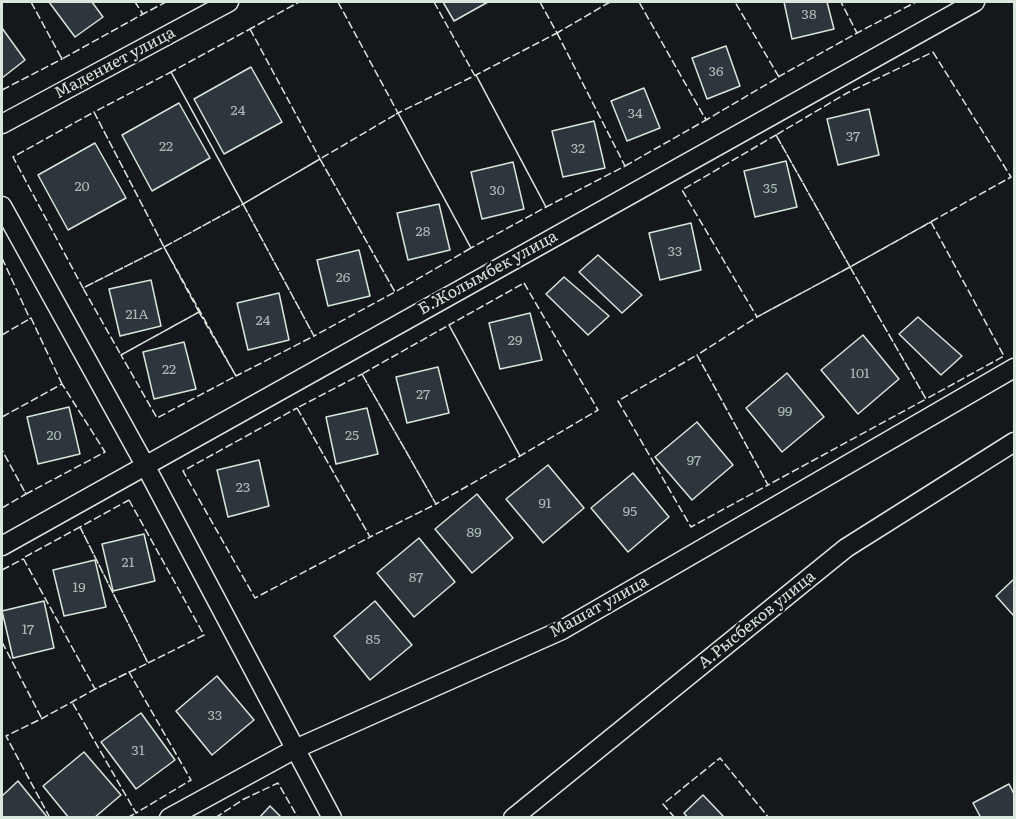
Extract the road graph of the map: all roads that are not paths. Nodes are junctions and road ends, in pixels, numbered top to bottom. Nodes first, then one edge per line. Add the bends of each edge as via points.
1 (229, 2) edge
2 (975, 2) edge
3 (2, 124) edge
4 (2, 206) edge
5 (1014, 368) edge
6 (1014, 442) edge
7 (145, 465) junction
8 (2, 546) edge
9 (295, 749) junction
10 (169, 818) edge
11 (332, 818) edge
12 (513, 818) edge

1 - 3 street, Мадениет улица
2 - 7 street, Б.Жолымбек улица
4 - 7 street
5 - 9 street, Машат улица via 562,630
6 - 12 street, А.Рысбеков улица via 846,548
7 - 8 street, Б.Жолымбек улица
7 - 9 street
9 - 10 street, Машат улица
9 - 11 street

